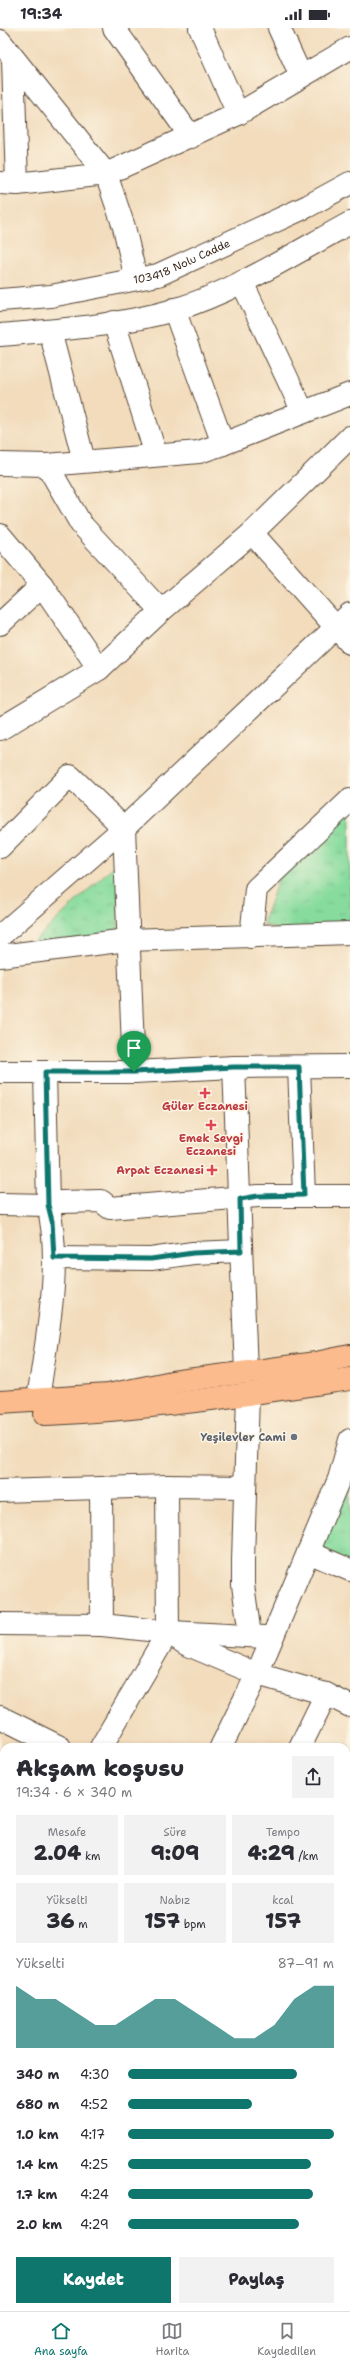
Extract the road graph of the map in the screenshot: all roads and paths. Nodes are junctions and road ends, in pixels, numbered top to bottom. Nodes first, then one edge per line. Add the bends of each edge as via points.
1 (114, 28) edge
2 (200, 28) edge
3 (279, 28) edge
4 (0, 41) edge
5 (350, 48) edge
6 (13, 59) junction
7 (301, 76) junction
8 (238, 114) junction
9 (191, 137) junction
10 (106, 174) junction
11 (350, 183) edge
12 (8, 184) edge
13 (350, 223) edge
14 (136, 279) junction
15 (242, 282) junction
16 (0, 300) edge
17 (174, 310) junction
18 (114, 322) junction
19 (50, 331) junction
20 (0, 335) edge
21 (350, 394) edge
22 (303, 412) junction
23 (350, 437) edge
24 (223, 444) junction
25 (156, 455) junction
26 (84, 461) junction
27 (0, 464) edge
28 (47, 465) junction
29 (252, 533) junction
30 (0, 535) edge
31 (42, 585) junction
32 (161, 611) junction
33 (342, 621) edge
34 (0, 624) edge
35 (350, 643) edge
36 (98, 669) junction
37 (0, 729) edge
38 (350, 800) edge
39 (124, 828) junction
40 (0, 847) edge
41 (350, 933) edge
42 (0, 936) edge
43 (251, 937) junction
44 (127, 940) junction
45 (0, 956) edge
46 (350, 1066) edge
47 (234, 1067) junction
48 (299, 1067) junction
49 (0, 1072) edge
50 (45, 1072) junction
51 (134, 1072) junction
52 (304, 1195) junction
53 (350, 1196) edge
54 (240, 1199) junction
55 (0, 1204) edge
56 (48, 1205) junction
57 (241, 1251) junction
58 (54, 1258) junction
59 (350, 1356) edge
60 (246, 1372) junction
61 (350, 1378) edge
62 (248, 1394) junction
63 (38, 1400) junction
64 (0, 1402) edge
65 (0, 1416) edge
66 (350, 1440) edge
67 (344, 1479) edge
68 (167, 1486) junction
69 (244, 1487) junction
70 (101, 1489) junction
71 (0, 1491) edge
72 (308, 1552) junction
73 (350, 1570) edge
74 (0, 1624) edge
75 (102, 1625) junction
76 (168, 1632) junction
77 (250, 1635) junction
78 (272, 1638) junction
79 (257, 1674) junction
80 (326, 1694) junction
81 (350, 1706) edge
82 (0, 1717) edge
83 (52, 1743) edge
84 (103, 1743) edge
85 (223, 1743) edge
86 (302, 1743) edge

1 - 9 street
2 - 8 street
3 - 7 street
4 - 6 street
5 - 7 street
6 - 10 street
6 - 12 street
7 - 8 street
8 - 9 street
9 - 10 street
10 - 12 street
10 - 14 street via 124,227
11 - 14 street, 103418 Nolu Cadde via 308,206 158,274
13 - 15 street
14 - 16 street, 103418 Nolu Cadde via 51,296
15 - 17 street
15 - 22 street
17 - 18 street
17 - 24 street
18 - 19 street
18 - 25 street
19 - 20 street
19 - 26 street
21 - 22 street
22 - 24 street
23 - 29 street
24 - 25 street via 199,452
25 - 26 street
26 - 28 street
27 - 28 street
28 - 32 street via 81,524
29 - 32 street
29 - 33 street
30 - 31 street
31 - 34 street
31 - 36 street
32 - 36 street
33 - 35 street
33 - 39 street
36 - 37 street
38 - 43 street via 256,889
39 - 40 street via 70,776
39 - 42 street
39 - 44 street
41 - 43 street
43 - 44 street
44 - 45 street
44 - 51 street
46 - 48 street
47 - 48 street
47 - 51 street
47 - 54 street
48 - 52 street
49 - 50 street
50 - 51 street
50 - 56 street
52 - 53 street
52 - 54 street
54 - 56 street via 110,1208 102,1201 61,1202
54 - 57 street
55 - 56 street
56 - 58 street via 52,1221
57 - 58 street via 193,1253 151,1259
57 - 60 street
58 - 63 street
59 - 60 main road
60 - 63 main road via 172,1382 108,1395
61 - 62 main road
62 - 65 main road via 101,1412
62 - 69 street
63 - 64 main road
66 - 67 street
67 - 72 street
68 - 69 street
68 - 70 street
68 - 76 street
69 - 77 street via 243,1585
70 - 71 street
70 - 75 street
72 - 73 street
72 - 78 street
74 - 75 street
75 - 76 street
76 - 77 street
76 - 79 street via 186,1644
76 - 84 street
77 - 78 street
78 - 79 street
79 - 80 street
79 - 85 street
80 - 81 street
80 - 86 street
82 - 83 street

